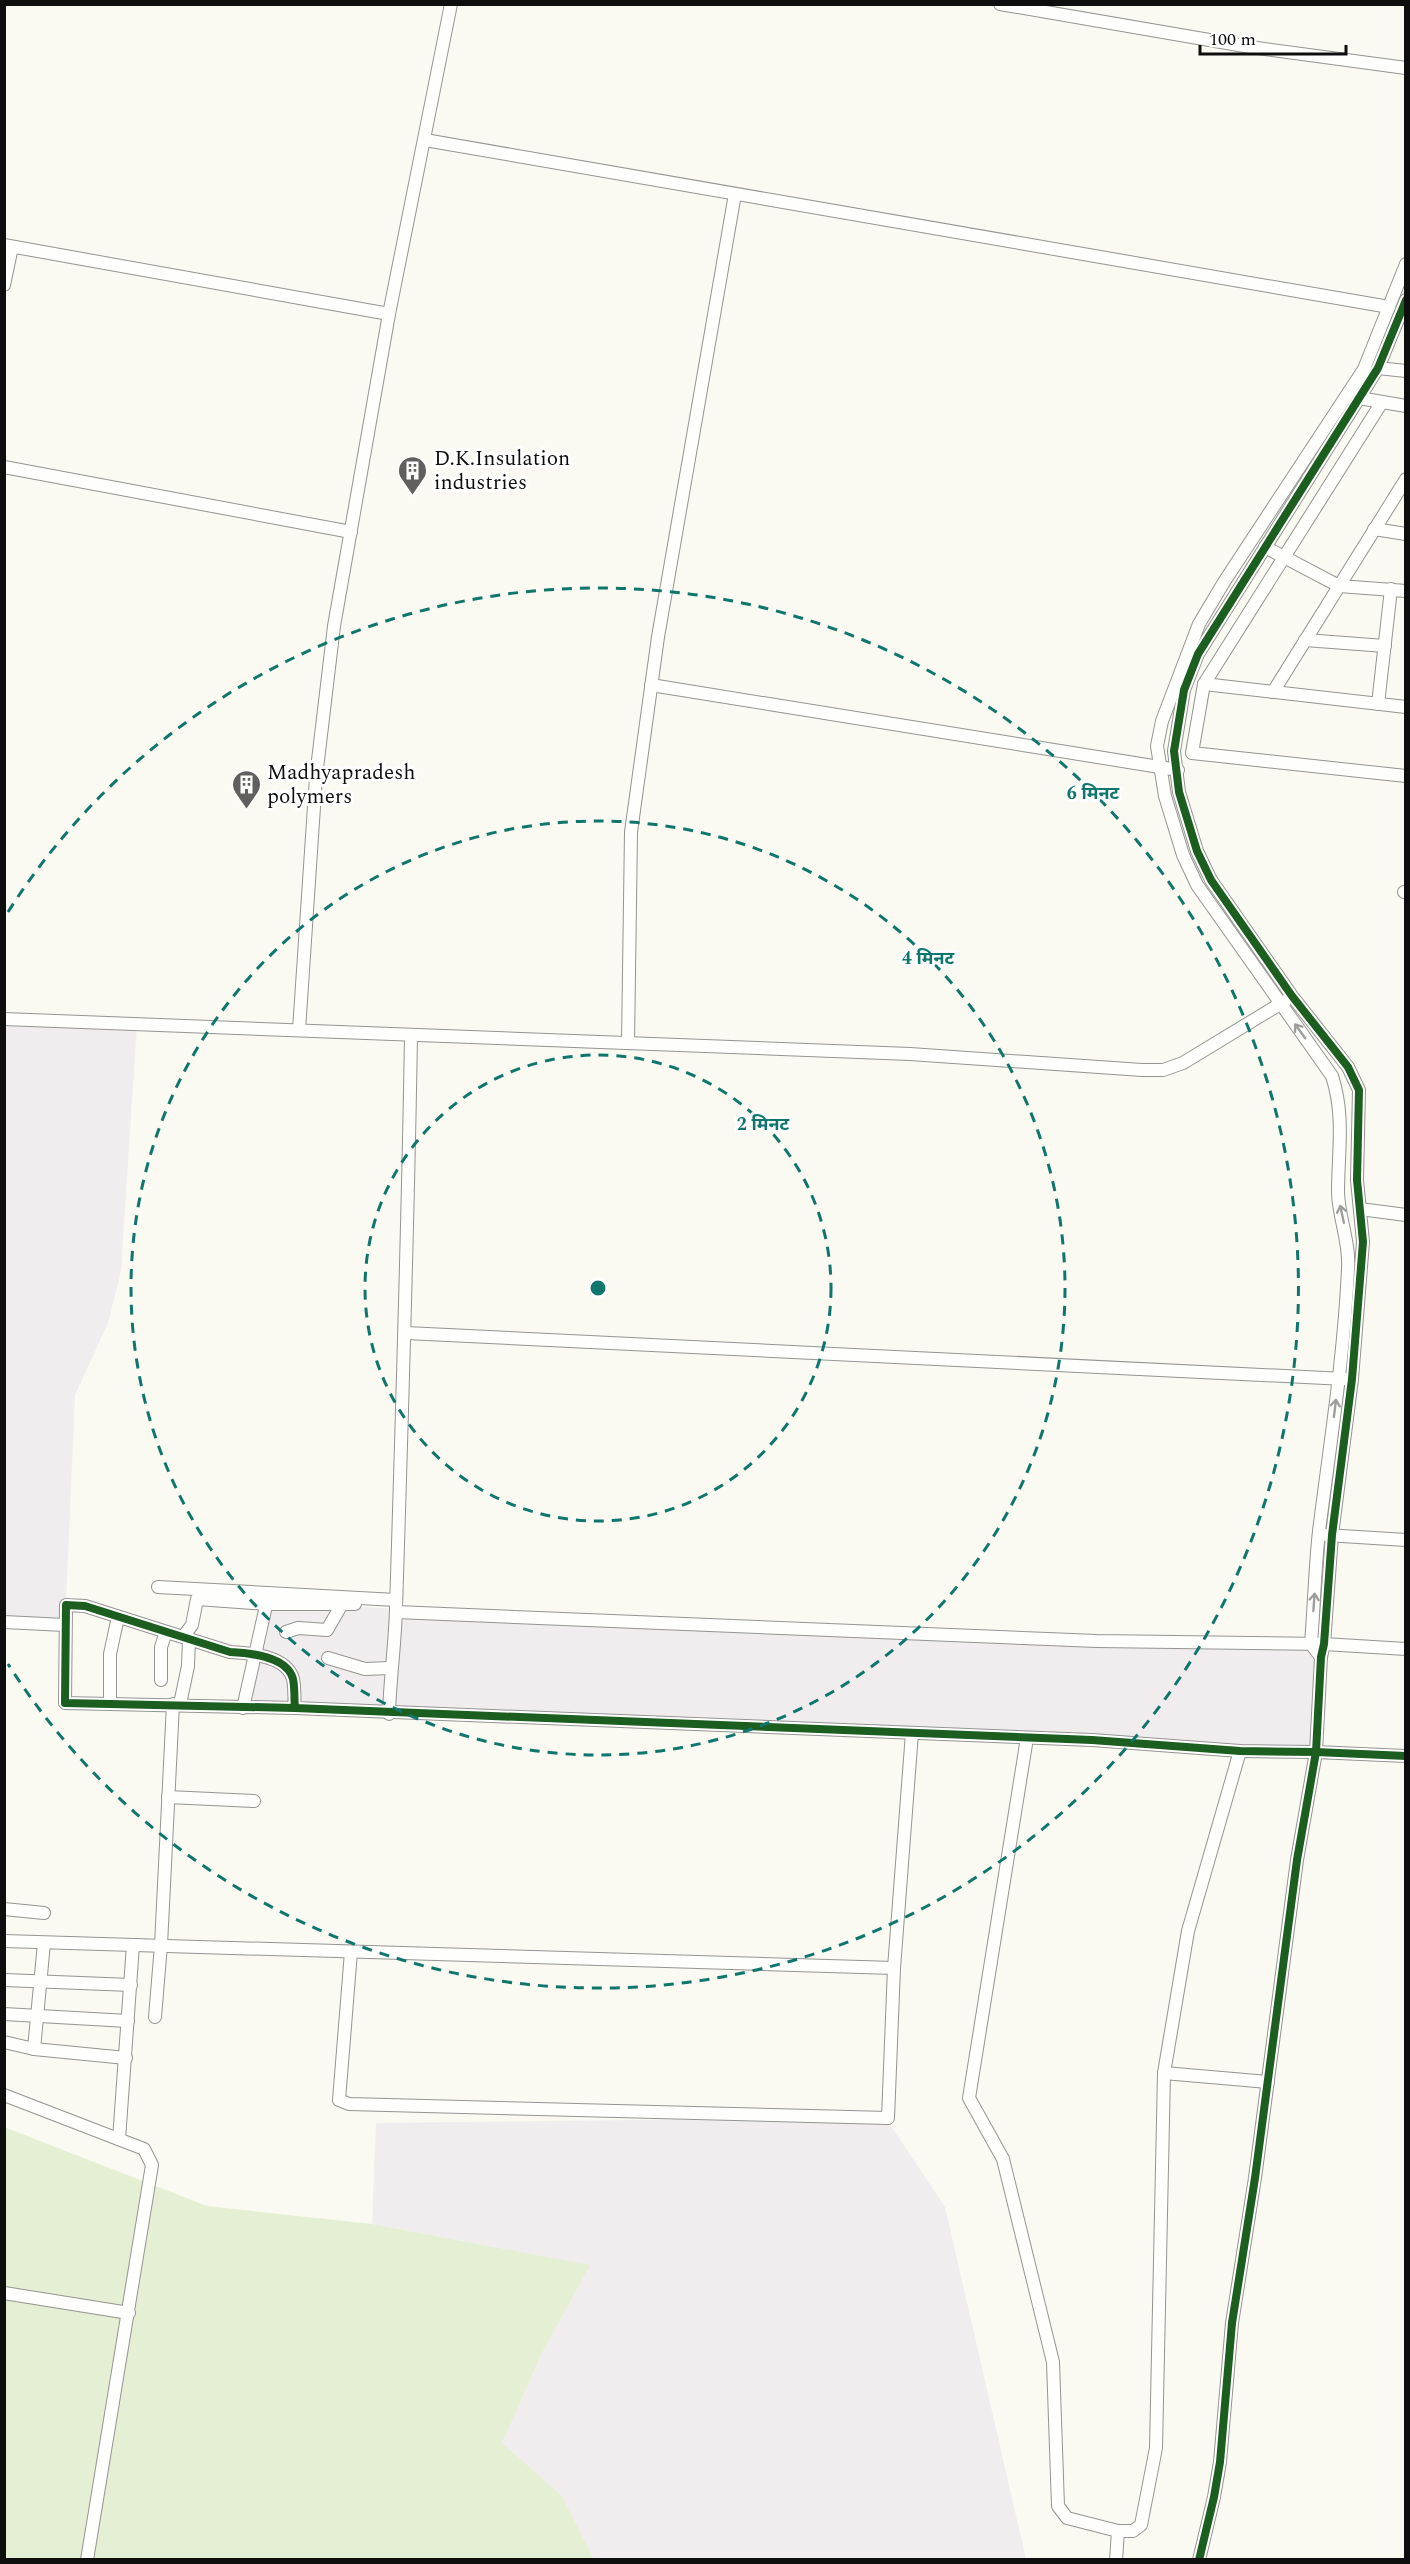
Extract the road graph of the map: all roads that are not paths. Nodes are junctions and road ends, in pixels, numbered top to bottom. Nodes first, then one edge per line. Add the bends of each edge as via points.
1 (451, 4) edge
2 (1000, 4) edge
3 (1014, 6) edge
4 (1406, 68) edge
5 (425, 140) junction
6 (735, 194) junction
7 (8, 246) edge
8 (1406, 264) edge
9 (4, 285) edge
10 (1406, 300) edge
11 (1389, 307) junction
12 (389, 314) junction
13 (1378, 368) junction
14 (1406, 371) edge
15 (1359, 398) junction
16 (1382, 402) junction
17 (1406, 406) edge
18 (4, 467) edge
19 (1406, 479) edge
20 (1374, 529) junction
21 (351, 532) junction
22 (1406, 534) edge
23 (1265, 547) junction
24 (1285, 558) junction
25 (1339, 586) junction
26 (1391, 589) junction
27 (1406, 591) edge
28 (1305, 640) junction
29 (1385, 646) junction
30 (1204, 684) junction
31 (651, 686) junction
32 (1272, 692) junction
33 (1378, 704) junction
34 (1406, 707) edge
35 (1159, 767) junction
36 (1178, 770) junction
37 (1406, 776) edge
38 (1292, 996) junction
39 (1280, 1004) junction
40 (4, 1019) edge
41 (299, 1030) junction
42 (411, 1035) junction
43 (628, 1043) junction
44 (1360, 1209) junction
45 (1406, 1215) edge
46 (406, 1333) junction
47 (1339, 1379) junction
48 (1352, 1379) junction
49 (1325, 1534) junction
50 (1406, 1540) edge
51 (158, 1587) dead end
52 (268, 1598) junction
53 (348, 1602) junction
54 (396, 1606) junction
55 (118, 1617) junction
56 (4, 1622) edge
57 (65, 1625) junction
58 (166, 1632) junction
59 (286, 1632) dead end
60 (186, 1638) junction
61 (1318, 1644) junction
62 (1406, 1649) edge
63 (254, 1654) junction
64 (328, 1658) dead end
65 (390, 1668) junction
66 (161, 1680) dead end
67 (110, 1703) junction
68 (176, 1704) junction
69 (243, 1708) junction
70 (295, 1708) junction
71 (389, 1713) junction
72 (912, 1733) junction
73 (1027, 1738) junction
74 (1240, 1751) junction
75 (1316, 1752) junction
76 (1406, 1756) edge
77 (168, 1797) junction
78 (254, 1801) dead end
79 (4, 1910) edge
80 (44, 1913) dead end
81 (4, 1941) edge
82 (44, 1943) junction
83 (133, 1945) junction
84 (161, 1945) junction
85 (351, 1952) junction
86 (894, 1968) junction
87 (4, 1980) edge
88 (41, 1981) junction
89 (131, 1985) junction
90 (4, 2014) edge
91 (38, 2016) junction
92 (155, 2017) dead end
93 (128, 2021) junction
94 (4, 2042) edge
95 (34, 2049) junction
96 (126, 2058) junction
97 (1164, 2073) junction
98 (1268, 2082) junction
99 (4, 2095) edge
100 (118, 2139) junction
101 (4, 2293) edge
102 (129, 2313) junction
103 (1118, 2531) junction
104 (87, 2559) edge
105 (1116, 2559) edge
106 (1199, 2559) edge

1 - 5 street
2 - 3 street
3 - 4 street via 1250,47
5 - 6 street
5 - 12 street
6 - 11 street
6 - 31 street
7 - 9 street
7 - 12 street
8 - 11 street
10 - 13 street
11 - 35 street via 1364,369 1199,624 1162,721 1157,746
12 - 21 street
13 - 14 street
13 - 15 street
15 - 16 street
15 - 23 street
16 - 17 street
16 - 24 street
18 - 21 street
19 - 20 street
20 - 22 street
20 - 25 street
21 - 41 street via 330,649 316,777
23 - 24 street
23 - 36 street via 1198,654 1184,690 1174,751
24 - 25 street
24 - 30 street
25 - 26 street
25 - 28 street
26 - 27 street
26 - 29 street
28 - 29 street
28 - 32 street
29 - 33 street
30 - 32 street
30 - 37 street via 1192,753
31 - 35 street
31 - 43 street via 631,832
32 - 33 street
33 - 34 street
35 - 36 street
35 - 39 street via 1183,855 1197,885
36 - 38 street via 1182,802 1197,851 1211,880
38 - 39 street
38 - 44 street via 1348,1068 1359,1090
39 - 43 street via 1183,1063 1163,1070 910,1054
47 -> 39 street via 1349,1248 1338,1194 1339,1098 1332,1076
40 - 41 street
41 - 42 street
42 - 43 street
42 - 46 street
44 - 45 street
44 - 48 street via 1363,1242
46 - 47 street
46 - 54 street
47 - 48 street
49 -> 47 street
48 - 49 street
49 - 50 street
49 - 61 street
51 - 52 street
52 - 53 street
52 - 60 street via 197,1599
52 - 63 street
53 - 54 street
53 - 59 street via 327,1630 298,1628
54 - 61 street via 1097,1641
54 - 65 street
55 - 57 street via 86,1606 66,1605
55 - 58 street
55 - 67 street via 110,1654
56 - 57 street
57 - 67 street via 65,1702
58 - 60 street
58 - 66 street via 161,1647
60 - 63 street via 230,1652
60 - 68 street via 188,1666
61 - 62 street
61 - 75 street via 1321,1657
63 - 69 street
63 - 70 street via 286,1666 293,1678
64 - 65 street via 365,1670
65 - 71 street
67 - 68 street
68 - 69 street
68 - 77 street
69 - 70 street
70 - 71 street
71 - 72 street
72 - 73 street
72 - 86 street
73 - 74 street
73 - 103 street via 969,2098 1004,2159 1053,2362 1058,2506 1067,2518
74 - 75 street
74 - 97 street via 1188,1931
75 - 76 street
75 - 98 street via 1297,1860
77 - 78 street
77 - 84 street
79 - 80 street
81 - 82 street
82 - 83 street
82 - 88 street
83 - 84 street
83 - 89 street
84 - 85 street
84 - 92 street
85 - 86 street
85 - 86 street via 339,2100 349,2104 888,2118
87 - 88 street
88 - 89 street
88 - 91 street
89 - 93 street
90 - 91 street
91 - 93 street
91 - 95 street
93 - 96 street
94 - 95 street
95 - 96 street
96 - 100 street
97 - 98 street
97 - 103 street via 1156,2448 1141,2525 1133,2531
98 - 106 street via 1232,2323 1220,2462
99 - 100 street
100 - 102 street via 144,2149 152,2165
101 - 102 street
102 - 104 street
103 - 105 street

